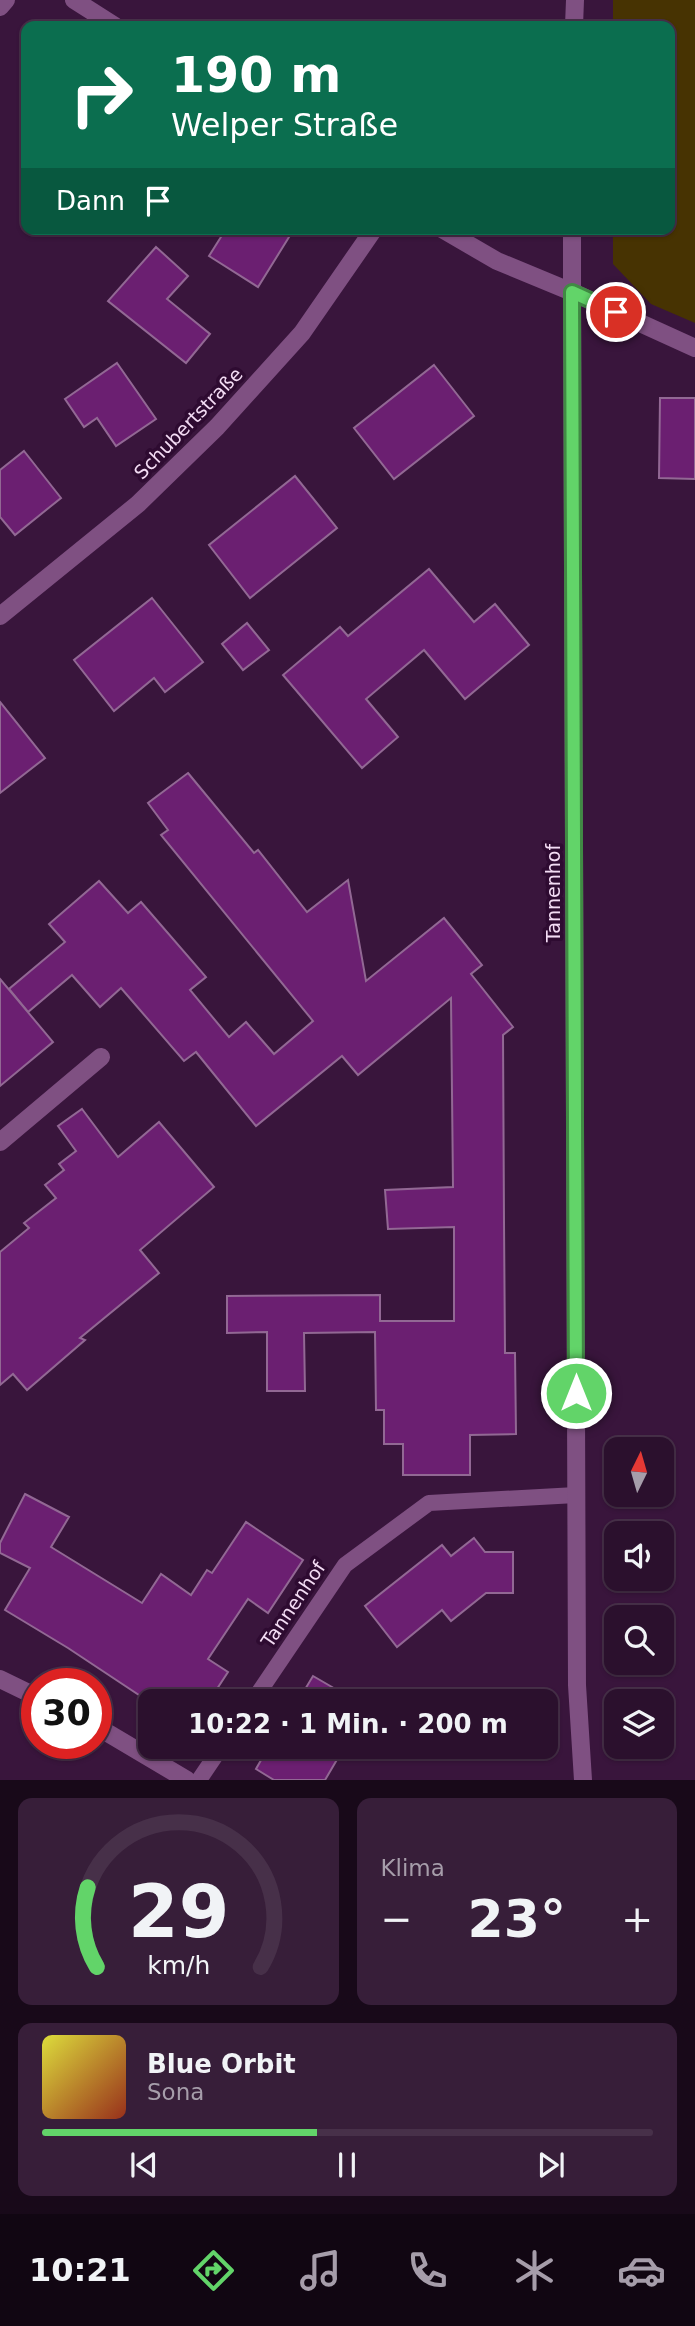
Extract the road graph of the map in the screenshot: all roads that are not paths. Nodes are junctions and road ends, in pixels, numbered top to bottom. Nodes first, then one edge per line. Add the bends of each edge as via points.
1 (6, 0) edge
2 (74, 0) edge
3 (575, 0) edge
4 (0, 7) edge
5 (108, 21) edge
6 (574, 21) edge
7 (370, 235) edge
8 (452, 235) edge
9 (572, 235) edge
10 (572, 292) junction
11 (695, 348) edge
12 (0, 616) edge
13 (101, 1057) dead end
14 (0, 1142) edge
15 (576, 1495) junction
16 (4, 1685) edge
17 (261, 1689) edge
18 (21, 1691) edge
19 (112, 1735) edge
20 (214, 1759) edge
21 (187, 1780) edge
22 (200, 1780) edge
23 (583, 1780) edge

1 - 4 street
2 - 5 street
3 - 6 street
7 - 12 street, Schubertstraße via 302,333 217,427 138,504
8 - 10 street via 497,261
9 - 10 street, Tannenhof
10 - 11 street
10 - 15 street, Tannenhof
13 - 14 street
15 - 17 lane, Tannenhof via 429,1503 345,1565
15 - 23 street, Tannenhof via 577,1685
16 - 18 street
19 - 21 street
20 - 22 lane

